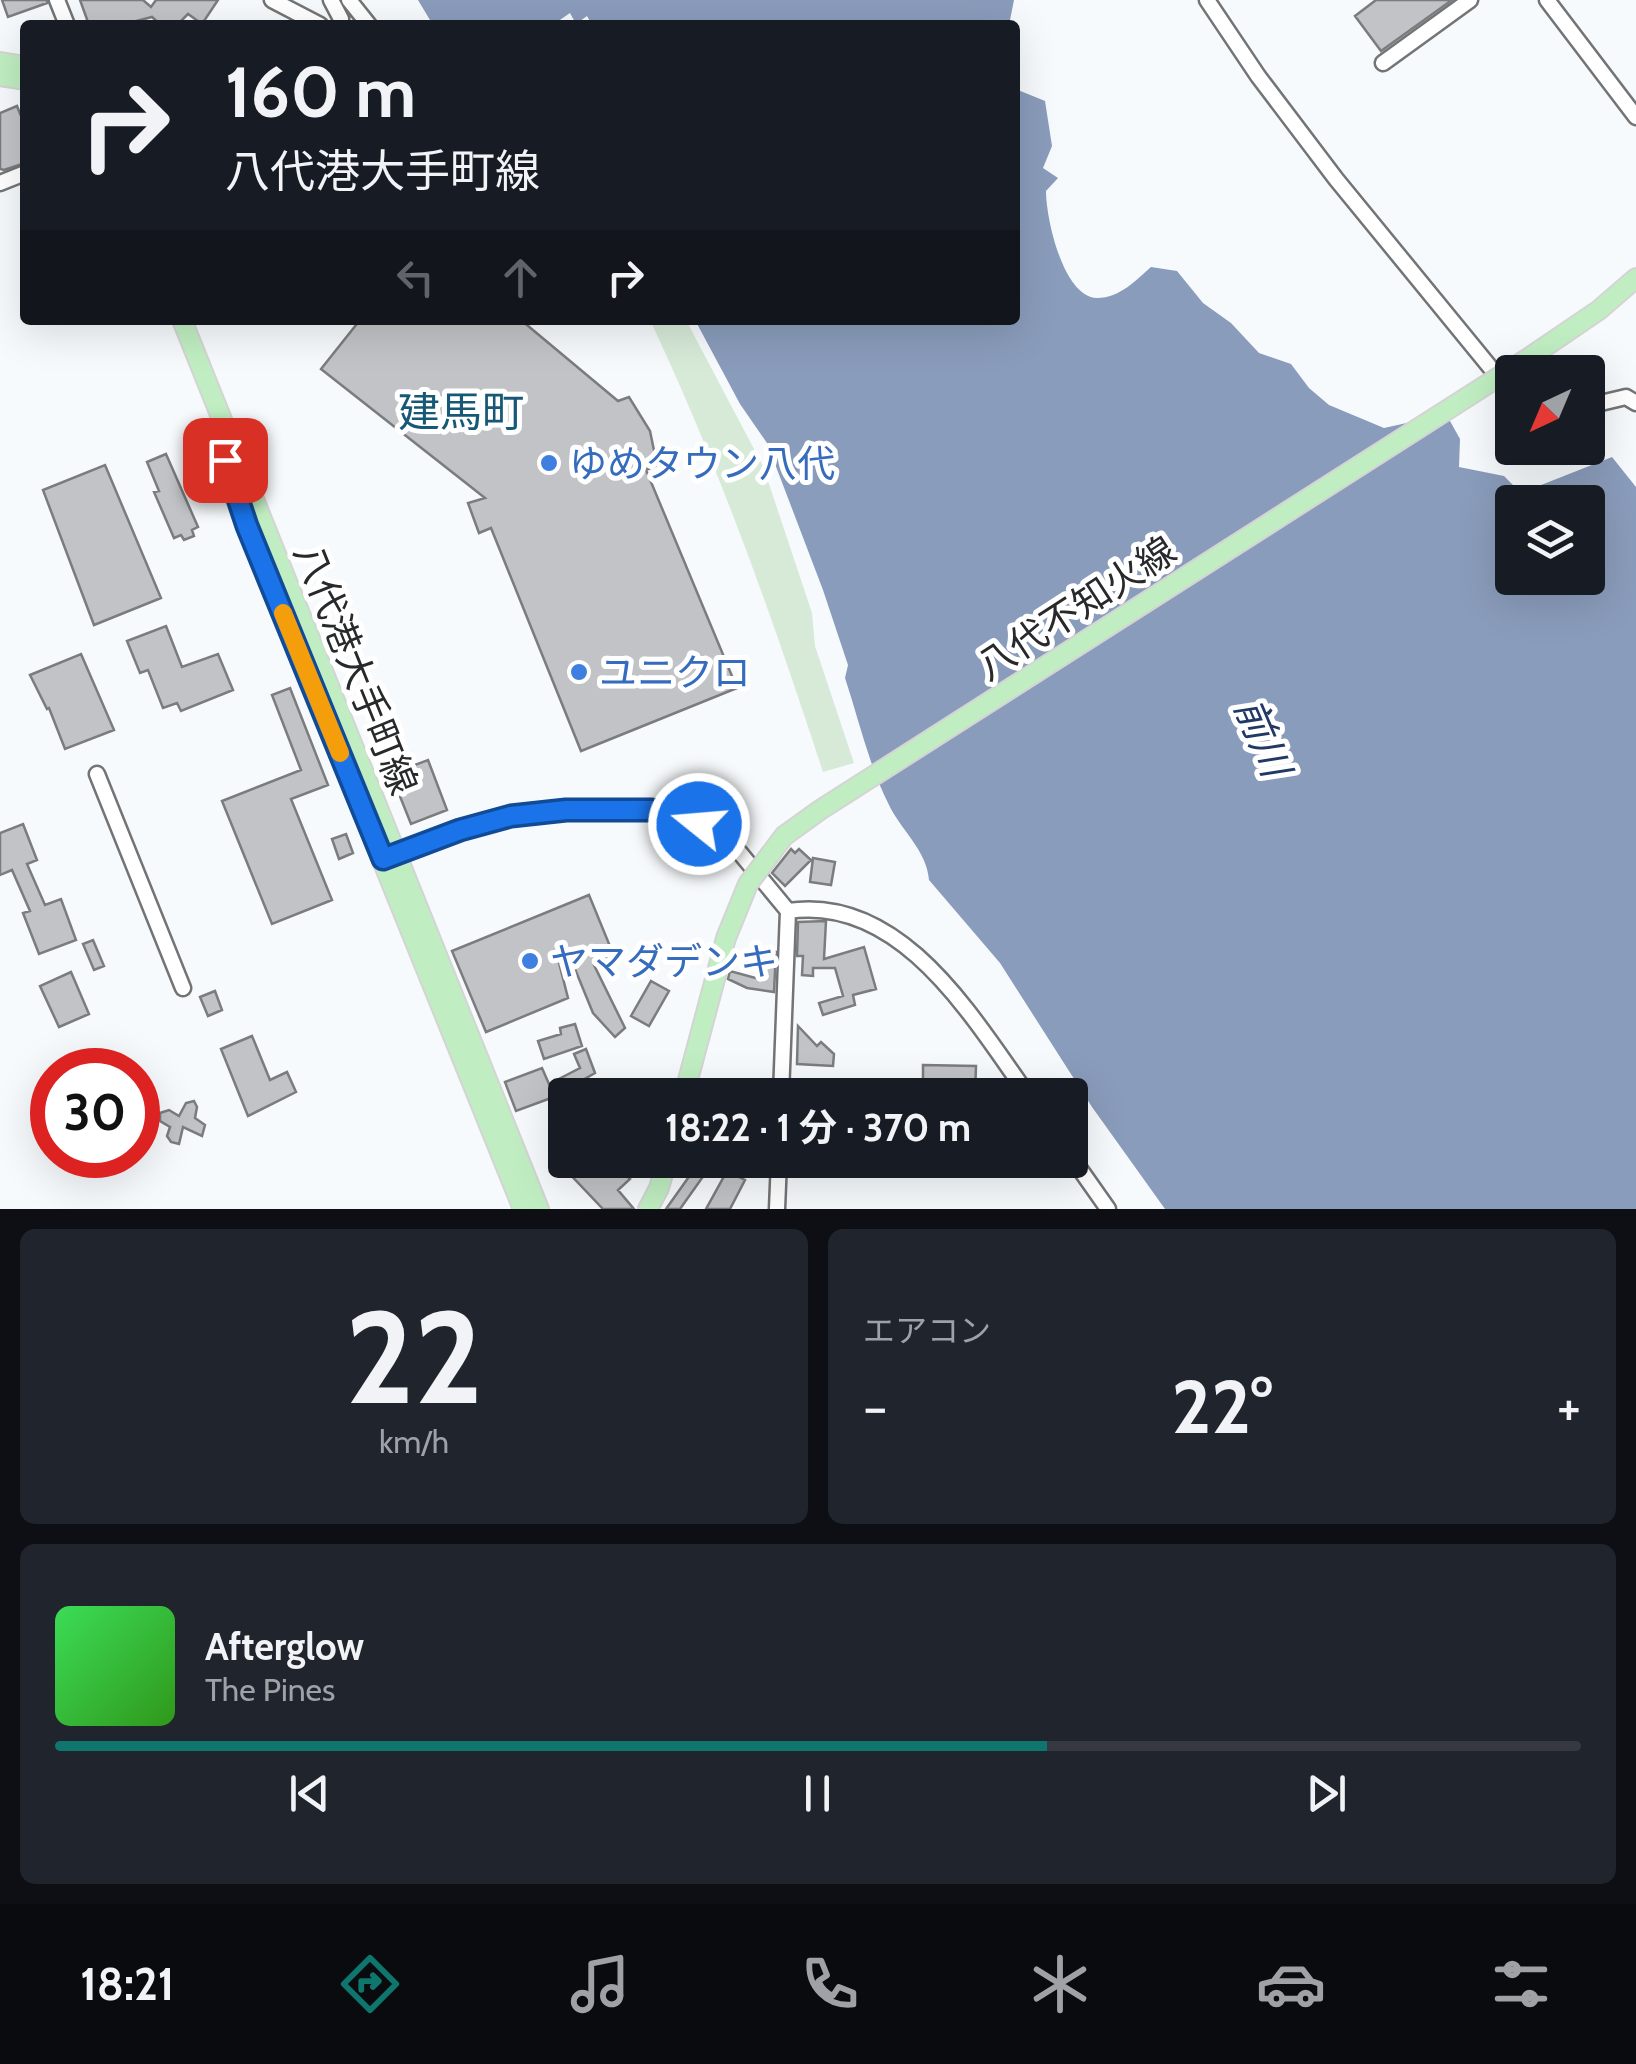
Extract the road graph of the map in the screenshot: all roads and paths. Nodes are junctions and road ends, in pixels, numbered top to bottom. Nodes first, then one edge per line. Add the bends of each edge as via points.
1 (272, 0) edge
2 (331, 0) edge
3 (350, 0) edge
4 (1206, 0) edge
5 (1470, 0) edge
6 (1547, 0) edge
7 (341, 19) dead end
8 (310, 20) edge
9 (365, 20) edge
10 (1383, 63) dead end
11 (1636, 117) edge
12 (1636, 278) edge
13 (174, 325) edge
14 (184, 325) edge
15 (1495, 373) edge
16 (1605, 402) edge
17 (1636, 403) edge
18 (96, 774) dead end
19 (390, 857) junction
20 (788, 911) junction
21 (183, 988) dead end
22 (689, 1078) edge
23 (783, 1078) edge
24 (1016, 1078) edge
25 (662, 1178) edge
26 (778, 1178) edge
27 (1087, 1178) edge
28 (523, 1209) edge
29 (538, 1209) edge
30 (648, 1209) edge
31 (777, 1209) edge
32 (1108, 1209) edge

1 - 8 street
2 - 7 street
3 - 9 street
4 - 15 street via 1336,180
5 - 10 street
6 - 11 street
12 - 22 main road, 八代不知火線, bridge via 1530,357 784,836 748,884 726,938
13 - 19 main road, 八代港大手町線 via 247,526
14 - 19 main road, 八代港大手町線
16 - 17 street via 1626,397
18 - 21 street
19 - 20 street via 511,816 652,810 732,842
19 - 28 main road, 八代港大手町線
19 - 29 main road, 八代港大手町線
20 - 23 street
20 - 24 street via 854,918 898,938 932,968
25 - 30 main road
26 - 31 street
27 - 32 street

